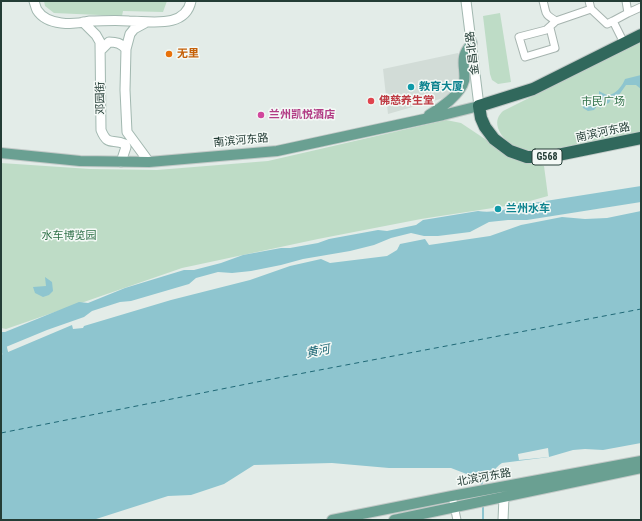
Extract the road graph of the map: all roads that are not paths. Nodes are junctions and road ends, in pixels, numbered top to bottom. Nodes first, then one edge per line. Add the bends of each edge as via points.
1 (34, 1) edge
2 (191, 1) edge
3 (466, 1) edge
4 (543, 1) edge
5 (589, 1) edge
6 (626, 1) edge
7 (641, 7) edge
8 (591, 10) junction
9 (628, 13) junction
10 (556, 21) junction
11 (613, 21) junction
12 (83, 22) junction
13 (145, 23) junction
14 (550, 28) junction
15 (641, 35) edge
16 (472, 43) junction
17 (624, 43) junction
18 (126, 49) junction
19 (100, 50) junction
20 (479, 106) junction
21 (422, 119) junction
22 (641, 138) edge
23 (1, 152) edge
24 (121, 162) junction
25 (149, 162) junction
26 (641, 461) edge
27 (641, 468) edge
28 (455, 495) junction
29 (499, 498) junction
30 (457, 506) junction
31 (332, 520) edge
32 (394, 520) edge
33 (457, 520) edge
34 (503, 520) edge

1 - 12 street via 38,11 47,19 59,23
2 - 13 street via 186,12 178,18
3 - 16 street, 金昌北路
4 - 10 street via 547,16
5 - 8 street
6 - 9 street
7 - 9 street
8 - 10 street
8 - 11 street via 607,24
9 - 11 street
10 - 14 street
11 - 17 street
12 - 13 street
12 - 19 street, 邓园街 via 96,35 100,42
13 - 18 street via 130,34
14 - 14 street via 556,48 525,57 519,37
15 - 17 highway, 南滨河东路
16 - 20 street, 金昌北路
16 - 21 main road via 464,55 464,83 459,91
17 - 20 highway, 南滨河东路 via 533,89
18 - 19 street via 118,43 109,42
18 - 25 street via 127,132
19 - 24 street, 邓园街 via 101,130 108,141 125,144
20 - 21 main road, 南滨河东路
20 - 22 highway, 南滨河东路 / G568 via 481,118 494,140 510,151 527,157 548,157
21 - 25 main road, 南滨河东路 via 277,151
23 - 24 main road, 南滨河东路 via 80,161
24 - 25 main road, 南滨河东路
26 - 28 main road, 北滨河东路
27 - 29 main road, 北滨河东路
28 - 30 street
28 - 31 main road, 北滨河东路
29 - 30 main road, 北滨河东路
29 - 34 street
30 - 32 main road, 北滨河东路
30 - 33 street

